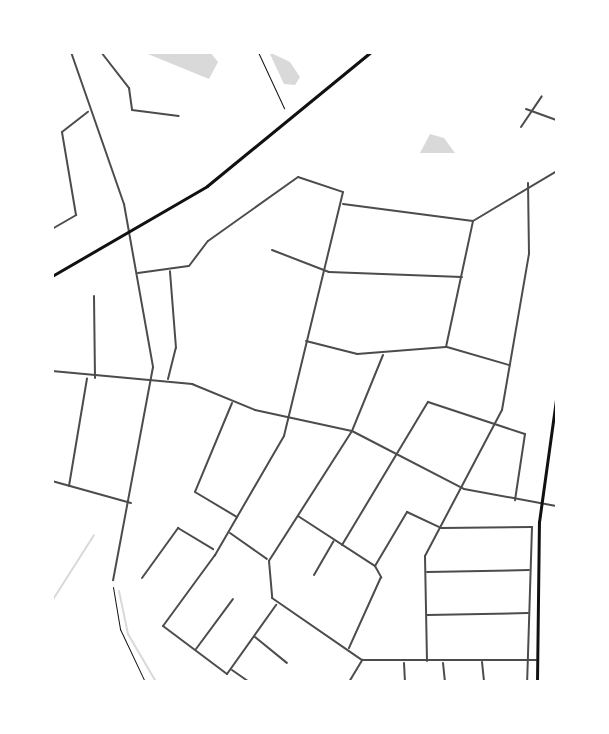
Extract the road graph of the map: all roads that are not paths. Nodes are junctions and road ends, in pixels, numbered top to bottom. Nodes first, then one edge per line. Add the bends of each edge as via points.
1 (71, 52) edge
2 (101, 52) edge
3 (371, 52) edge
4 (542, 96) dead end
5 (526, 109) dead end
6 (89, 112) junction
7 (531, 112) junction
8 (179, 116) dead end
9 (557, 120) edge
10 (521, 127) dead end
11 (557, 171) edge
12 (528, 183) junction
13 (343, 204) junction
14 (473, 221) junction
15 (52, 229) edge
16 (272, 250) dead end
17 (170, 270) junction
18 (329, 272) junction
19 (138, 273) junction
20 (52, 276) edge
21 (463, 277) junction
22 (94, 296) dead end
23 (305, 341) junction
24 (446, 347) junction
25 (383, 355) junction
26 (511, 366) junction
27 (52, 371) edge
28 (87, 378) junction
29 (95, 379) junction
30 (168, 380) junction
31 (154, 381) junction
32 (557, 393) edge
33 (233, 401) junction
34 (288, 415) junction
35 (497, 424) junction
36 (352, 431) junction
37 (400, 453) junction
38 (52, 481) edge
39 (69, 486) junction
40 (464, 489) junction
41 (515, 501) junction
42 (131, 503) junction
43 (541, 503) junction
44 (557, 506) edge
45 (297, 516) junction
46 (238, 518) junction
47 (442, 528) junction
48 (229, 532) junction
49 (335, 540) junction
50 (342, 545) junction
51 (215, 551) junction
52 (269, 561) junction
53 (375, 566) junction
54 (530, 570) junction
55 (426, 572) junction
56 (314, 575) dead end
57 (142, 578) dead end
58 (113, 580) road end
59 (233, 599) dead end
60 (276, 605) junction
61 (530, 613) junction
62 (427, 615) junction
63 (254, 636) junction
64 (348, 649) junction
65 (195, 650) junction
66 (362, 660) junction
67 (537, 660) junction
68 (482, 661) junction
69 (525, 661) junction
70 (403, 662) junction
71 (427, 662) junction
72 (443, 662) junction
73 (287, 663) dead end
74 (231, 669) junction
75 (249, 682) edge
76 (349, 682) edge
77 (405, 682) edge
78 (445, 682) edge
79 (484, 682) edge
80 (527, 682) edge
81 (537, 682) edge

1 - 6 street
2 - 8 street via 129,88 132,110
3 - 20 main road via 251,155 135,234
4 - 7 street
5 - 7 street
6 - 15 street via 63,129 76,215
6 - 19 street via 124,204
7 - 9 street
7 - 10 street
11 - 12 street
12 - 14 street
12 - 26 street via 530,243
13 - 14 street
13 - 17 street via 343,192 298,177 208,241 189,266
13 - 18 street
14 - 21 street
16 - 18 street
17 - 19 street
17 - 30 street via 176,348
18 - 21 street
18 - 23 street
19 - 31 street
21 - 24 street
22 - 29 street
23 - 25 street
23 - 34 street
24 - 25 street
24 - 26 street
25 - 36 street
26 - 35 street
27 - 28 street
28 - 29 street
28 - 39 street
29 - 31 street
30 - 31 street
30 - 33 street
31 - 42 street
32 - 43 main road
33 - 34 street
33 - 46 street via 195,492
34 - 36 street
34 - 46 street via 274,456
35 - 37 street via 428,402
35 - 40 street
35 - 41 street via 525,434
36 - 37 street
36 - 45 street
37 - 40 street
37 - 50 street
38 - 39 street
39 - 42 street
40 - 41 street
40 - 47 street
41 - 43 street
42 - 58 street
43 - 44 street
43 - 67 main road
45 - 49 street
45 - 52 street
46 - 48 street
47 - 53 street via 407,512
47 - 54 street via 532,527
47 - 55 street via 425,556
48 - 51 street
48 - 52 street
49 - 50 street
49 - 56 street
50 - 53 street
51 - 57 street via 178,528
51 - 65 street via 163,626
52 - 60 street
53 - 64 street via 381,586
54 - 55 street
54 - 61 street
55 - 62 street
59 - 65 street
60 - 63 street
60 - 64 street
61 - 62 street
61 - 69 street
62 - 71 street
63 - 73 street
63 - 74 street
64 - 66 street
65 - 74 street via 227,674
66 - 70 street
66 - 76 street
67 - 69 street
67 - 81 main road
68 - 69 street
68 - 72 street
68 - 79 street
69 - 80 street
70 - 71 street
70 - 77 street
71 - 72 street
72 - 78 street
74 - 75 street

